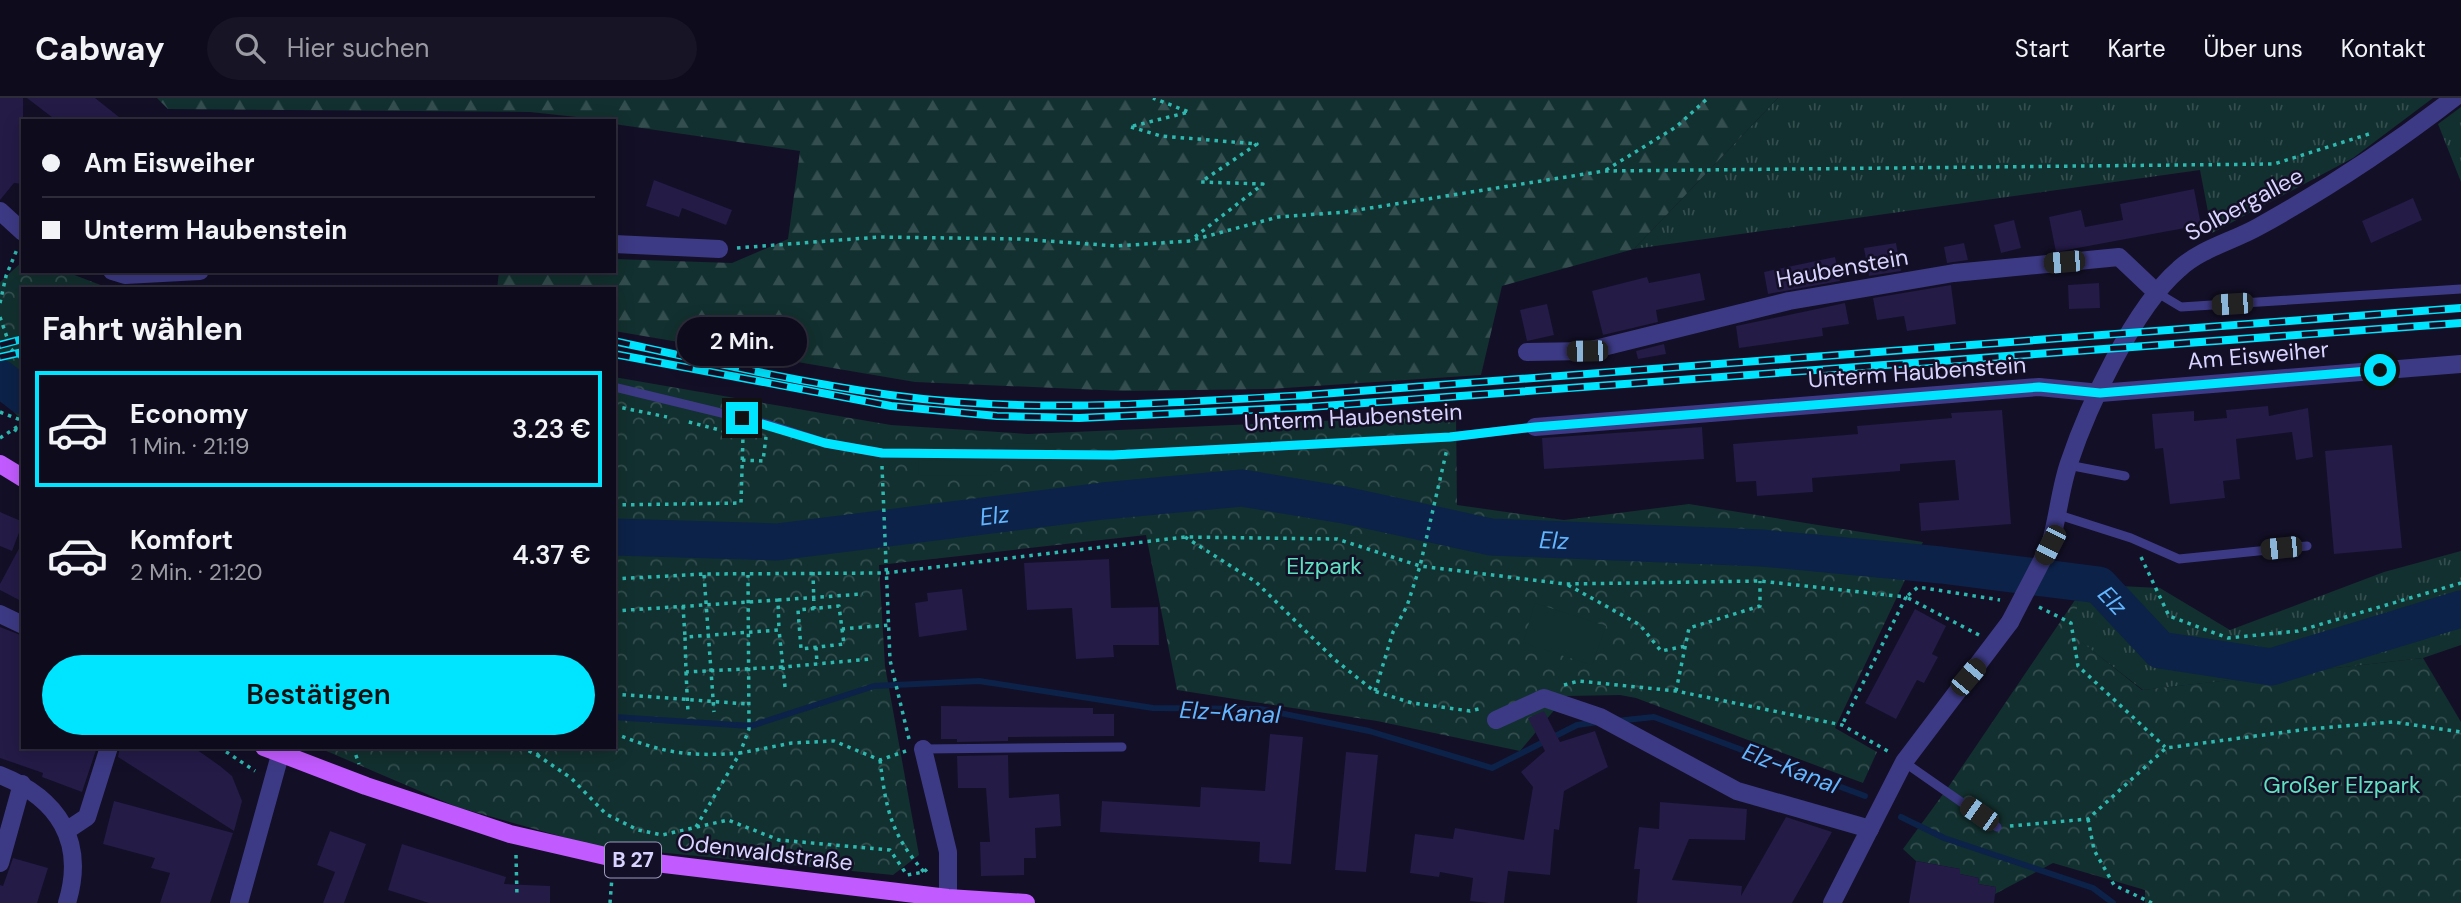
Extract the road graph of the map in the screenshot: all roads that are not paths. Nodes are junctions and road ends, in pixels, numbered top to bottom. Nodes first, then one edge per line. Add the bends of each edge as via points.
1 (2454, 98) edge
2 (0, 211) edge
3 (21, 230) edge
4 (616, 244) edge
5 (719, 249) road end
6 (118, 273) edge
7 (162, 273) edge
8 (2461, 289) edge
9 (2156, 292) junction
10 (1527, 352) dead end
11 (2461, 364) edge
12 (616, 387) edge
13 (2100, 393) junction
14 (1535, 427) joint
15 (0, 464) edge
16 (2068, 466) junction
17 (2125, 476) dead end
18 (21, 477) edge
19 (2059, 515) junction
20 (2307, 546) dead end
21 (0, 614) edge
22 (21, 624) edge
23 (1494, 713) road end
24 (1122, 747) dead end
25 (108, 749) edge
26 (917, 749) joint
27 (272, 751) edge
28 (1905, 762) junction
29 (0, 775) edge
30 (22, 784) junction
31 (1997, 827) road end
32 (1870, 829) junction
33 (66, 831) junction
34 (0, 863) edge
35 (948, 898) junction
36 (67, 903) edge
37 (239, 903) edge
38 (1026, 903) edge
39 (1832, 903) edge

1 - 9 street, Solbergallee via 2360,167 2256,229 2201,252
2 - 3 street
4 - 5 street
6 - 7 street
8 - 9 lane via 2181,307
9 - 10 street, Haubenstein via 2119,257 1954,273 1789,301 1587,351
9 - 13 street, Solbergallee
11 - 13 street, Am Eisweiher
12 - 14 lane, Unterm Haubenstein via 825,443 882,453 1113,455 1450,437
13 - 14 street, Unterm Haubenstein via 2039,387
13 - 16 street, Solbergallee
15 - 18 main road
16 - 17 lane
16 - 19 street, Solbergallee
19 - 20 lane via 2179,559
19 - 28 street, Solbergallee, bridge via 2050,545 2010,622
21 - 22 street
23 - 32 street via 1544,698 1600,717 1737,791
24 - 26 lane
25 - 33 street via 87,817
26 - 35 street via 948,852
27 - 35 main road, Odenwaldstraße / B 27 via 515,835 614,858
27 - 37 street via 273,782
28 - 31 lane
28 - 32 street, Solbergallee
29 - 30 street
30 - 33 street via 51,806
30 - 34 street
32 - 39 street, Solbergallee
33 - 36 street via 73,863
35 - 38 main road, Odenwaldstraße / B 27

